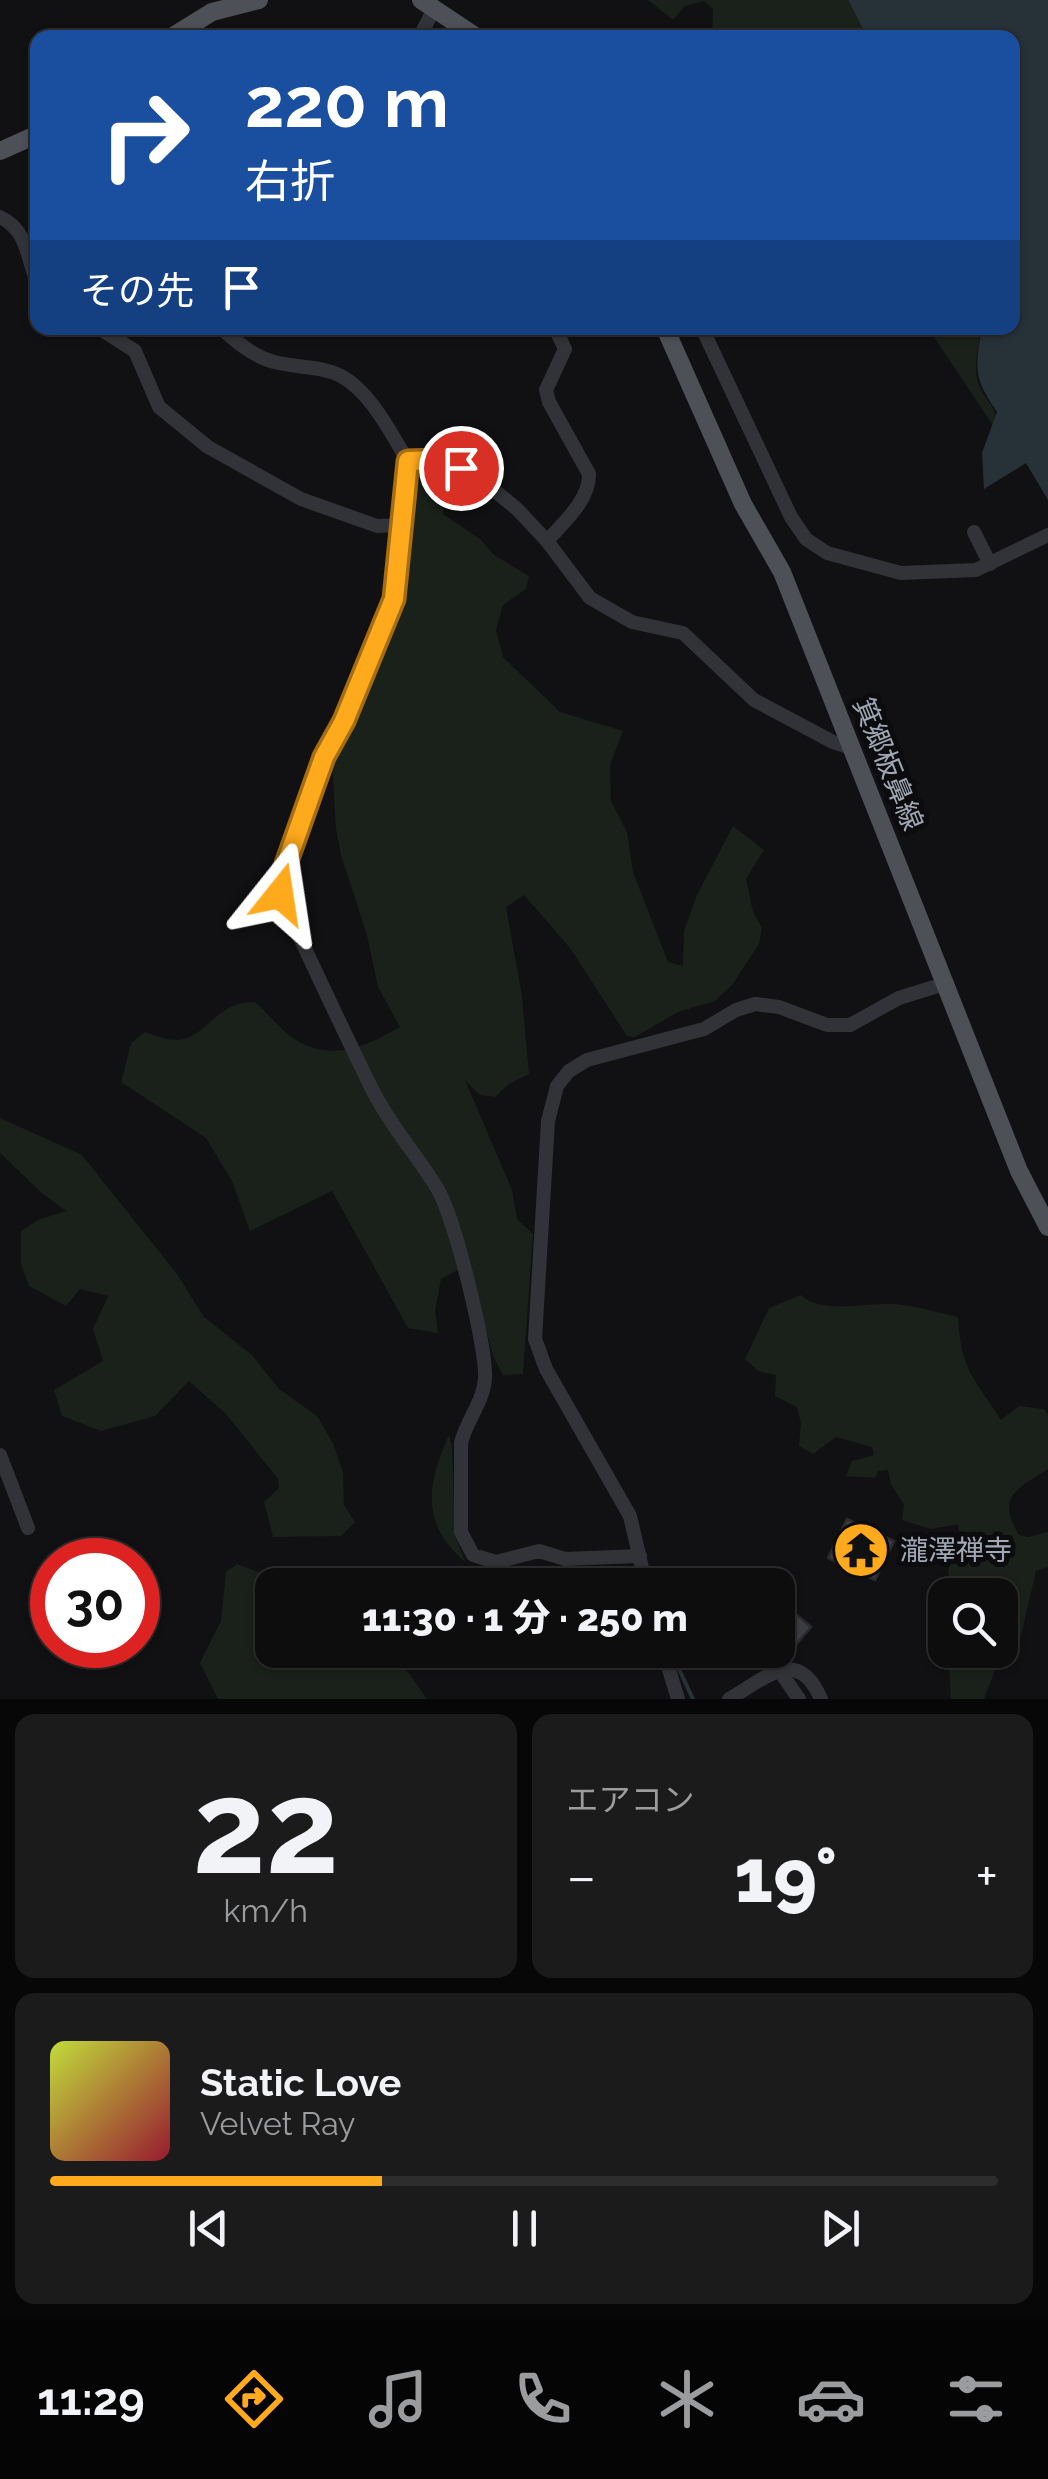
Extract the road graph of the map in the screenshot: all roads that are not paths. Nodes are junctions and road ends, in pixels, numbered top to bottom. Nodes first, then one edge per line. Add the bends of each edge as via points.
1 (259, 0) edge
2 (428, 3) edge
3 (183, 30) edge
4 (421, 30) edge
5 (467, 30) edge
6 (30, 138) edge
7 (0, 152) edge
8 (0, 217) edge
9 (30, 258) edge
10 (110, 335) edge
11 (229, 335) edge
12 (559, 335) edge
13 (668, 335) edge
14 (705, 335) edge
15 (408, 461) junction
16 (402, 525) junction
17 (974, 532) dead end
18 (1048, 535) edge
19 (548, 541) junction
20 (990, 564) junction
21 (852, 748) junction
22 (947, 983) junction
23 (1048, 1227) edge
24 (0, 1455) edge
25 (28, 1528) dead end
26 (640, 1556) junction
27 (642, 1568) edge
28 (669, 1668) edge
29 (779, 1670) junction
30 (678, 1699) edge
31 (729, 1699) edge
32 (799, 1699) edge
33 (821, 1699) edge

1 - 3 main road via 212,12
2 - 4 street
2 - 5 main road
6 - 7 main road
8 - 9 street via 24,239
10 - 16 street via 135,351 159,408 208,446 301,499 377,526
11 - 15 street via 267,360 344,378
12 - 19 street via 565,349 546,390 590,484
13 - 21 main road, 箕郷板鼻線 via 743,504 782,572
14 - 20 street via 783,502 811,543 900,573
15 - 16 street
15 - 19 street via 461,468
16 - 26 street via 394,599 324,757 280,894 374,1094 452,1216 485,1379 461,1442 467,1548 496,1562 538,1551 564,1559
17 - 20 street
18 - 20 street
19 - 21 street via 590,598 632,622 684,633 754,700
21 - 22 main road, 箕郷板鼻線
22 - 23 main road, 箕郷板鼻線
22 - 26 street via 838,1027 779,1007 746,1006 704,1029 587,1060 557,1086 548,1121 535,1339 630,1516
24 - 25 street
26 - 27 street
28 - 30 street
29 - 31 street
29 - 32 street
29 - 33 street via 798,1669

